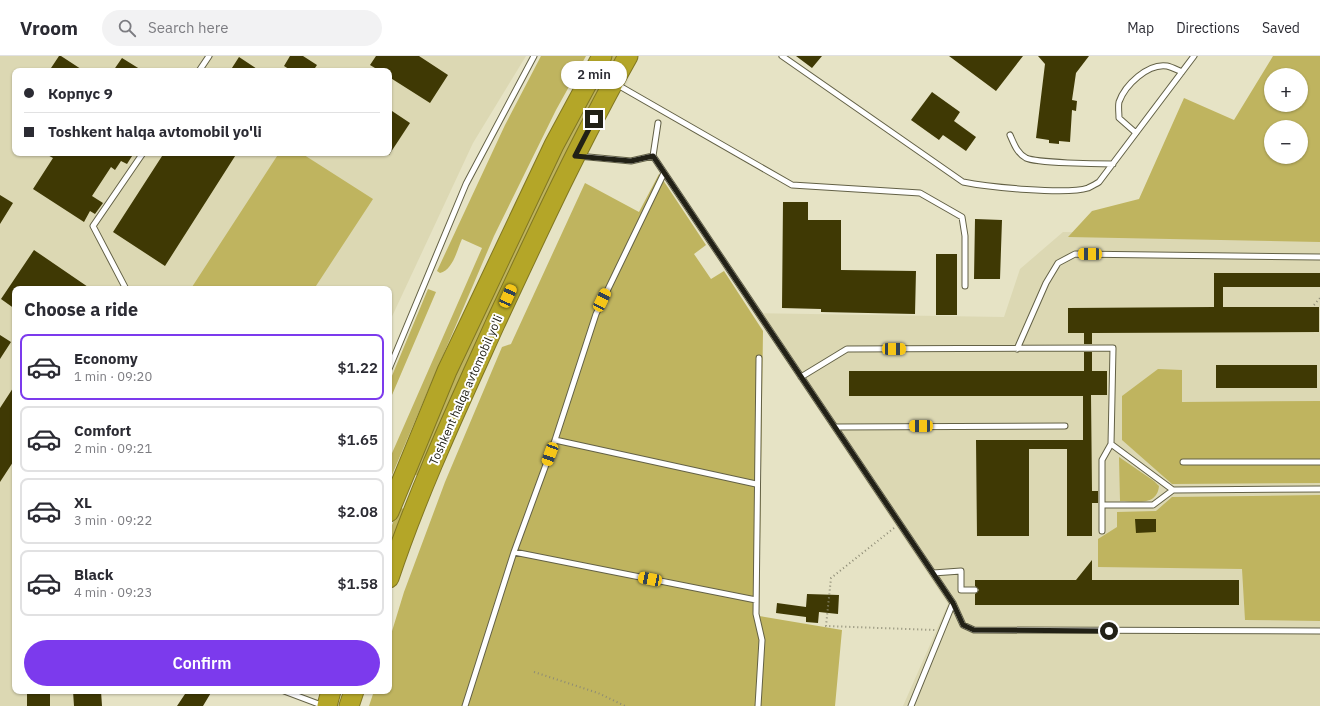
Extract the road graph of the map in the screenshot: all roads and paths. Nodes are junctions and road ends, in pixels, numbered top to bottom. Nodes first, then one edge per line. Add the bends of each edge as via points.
1 (209, 56) edge
2 (534, 56) edge
3 (602, 56) edge
4 (628, 56) edge
5 (782, 56) edge
6 (1194, 56) edge
7 (201, 68) edge
8 (1182, 72) junction
9 (613, 82) junction
10 (658, 123) dead end
11 (1136, 132) junction
12 (1010, 135) dead end
13 (141, 156) edge
14 (575, 156) junction
15 (653, 156) junction
16 (1113, 164) junction
17 (664, 173) junction
18 (1320, 256) edge
19 (124, 286) edge
20 (965, 286) dead end
21 (1320, 298) edge
22 (1314, 305) dead end
23 (1017, 349) junction
24 (759, 358) dead end
25 (392, 362) edge
26 (801, 377) junction
27 (834, 426) junction
28 (1065, 426) dead end
29 (555, 440) junction
30 (1111, 444) junction
31 (1183, 462) dead end
32 (1320, 462) edge
33 (756, 484) junction
34 (398, 487) junction
35 (1320, 489) edge
36 (1173, 490) junction
37 (420, 496) junction
38 (392, 504) edge
39 (1102, 505) junction
40 (900, 523) junction
41 (1102, 531) dead end
42 (514, 552) junction
43 (392, 570) edge
44 (933, 572) junction
45 (975, 590) dead end
46 (756, 600) junction
47 (953, 603) junction
48 (942, 630) junction
49 (1320, 631) edge
50 (534, 672) dead end
51 (292, 694) edge
52 (330, 694) edge
53 (353, 694) edge
54 (326, 706) edge
55 (350, 706) edge
56 (465, 706) edge
57 (625, 706) edge
58 (758, 706) edge
59 (911, 706) edge

1 - 7 lane
2 - 25 lane via 466,184
3 - 34 highway, Toshkent halqa avtomobil yo'li via 526,201 447,370
4 - 9 highway, Toshkent halqa avtomobil yo'li
5 - 16 lane via 963,182 980,186 1066,191 1088,188 1099,182
6 - 8 lane
8 - 11 lane
8 - 11 lane via 1168,66 1149,68 1133,81 1119,102 1119,118
9 - 14 highway, Toshkent halqa avtomobil yo'li
9 - 20 lane via 792,185 920,193 926,196 962,217 965,236
10 - 15 lane
11 - 16 lane
12 - 16 lane via 1016,150 1026,158 1049,162
13 - 19 lane via 93,226
14 - 15 lane via 631,161
14 - 37 highway, Toshkent halqa avtomobil yo'li via 476,367
15 - 17 lane
17 - 26 lane
17 - 29 lane via 596,314
18 - 23 lane via 1075,254 1058,263 1046,283
21 - 22 path
23 - 26 lane via 847,349
23 - 30 lane via 1113,348
24 - 33 lane
26 - 27 lane
27 - 28 lane
27 - 40 lane
29 - 33 lane
29 - 42 lane
30 - 36 lane
30 - 39 lane via 1102,460
31 - 32 lane
33 - 46 lane
34 - 37 highway
34 - 38 highway, Toshkent halqa avtomobil yo'li
35 - 36 lane
36 - 39 lane via 1153,505
37 - 43 highway, Toshkent halqa avtomobil yo'li
39 - 41 lane
40 - 44 lane
40 - 48 path via 831,578 826,626
42 - 46 lane
42 - 56 lane
44 - 45 lane via 960,571 960,590
44 - 47 lane
46 - 58 lane via 756,614 762,640
47 - 48 lane
47 - 49 lane via 963,625 974,630
48 - 59 lane
50 - 57 path via 598,693
51 - 54 lane
52 - 54 highway
53 - 55 highway

